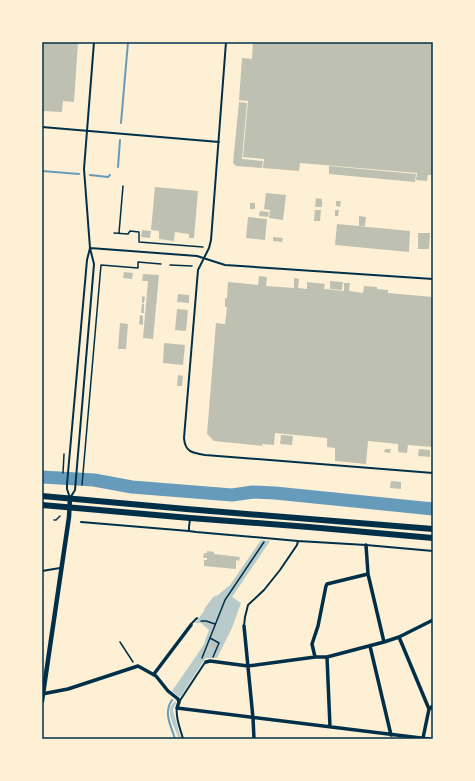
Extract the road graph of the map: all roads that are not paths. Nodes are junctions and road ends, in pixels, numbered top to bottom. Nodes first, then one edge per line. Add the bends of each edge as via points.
1 (94, 42) edge
2 (226, 42) edge
3 (42, 127) edge
4 (87, 131) junction
5 (218, 142) junction
6 (90, 248) junction
7 (204, 259) junction
8 (433, 278) edge
9 (433, 473) edge
10 (42, 496) edge
11 (70, 498) junction
12 (42, 505) edge
13 (70, 508) junction
14 (190, 518) junction
15 (81, 522) dead end
16 (433, 529) edge
17 (189, 531) junction
18 (433, 538) edge
19 (298, 542) junction
20 (366, 545) junction
21 (433, 551) edge
22 (61, 568) junction
23 (42, 571) edge
24 (368, 574) junction
25 (197, 618) dead end
26 (433, 620) edge
27 (192, 624) joint
28 (244, 626) joint
29 (399, 637) junction
30 (384, 642) junction
31 (370, 646) junction
32 (327, 657) junction
33 (316, 658) junction
34 (206, 662) joint
35 (248, 666) junction
36 (154, 674) junction
37 (42, 694) edge
38 (42, 701) edge
39 (179, 702) junction
40 (433, 706) edge
41 (177, 708) junction
42 (429, 709) junction
43 (253, 718) junction
44 (330, 727) junction
45 (391, 734) junction
46 (405, 738) edge
47 (424, 738) edge
48 (184, 739) edge
49 (254, 739) edge
50 (429, 739) edge

1 - 4 lane
2 - 5 lane
3 - 4 lane
4 - 5 lane
4 - 6 lane via 84,177
5 - 7 lane via 210,240
6 - 7 lane via 197,256
6 - 11 lane via 67,484
6 - 11 lane via 94,264 76,484
7 - 8 lane via 225,265
7 - 9 lane via 198,270 184,438 187,448 196,454 205,455
10 - 11 highway
11 - 13 street
11 - 16 highway
12 - 13 highway
13 - 14 highway
13 - 22 street
14 - 17 lane
14 - 18 highway
15 - 17 lane
17 - 19 lane
19 - 20 lane
19 - 28 lane via 276,575 248,605
20 - 21 lane
20 - 24 street
22 - 23 lane
22 - 37 street
24 - 30 street
24 - 33 street via 327,584 313,640 312,647
25 - 27 lane
26 - 29 street
27 - 36 street
28 - 35 street
29 - 30 street
29 - 42 street
30 - 31 street
31 - 32 street
31 - 45 street
32 - 33 street
32 - 44 street
33 - 35 street
34 - 35 street
34 - 39 lane
35 - 43 street
36 - 37 street via 137,666 68,689
36 - 39 street
37 - 38 street
39 - 41 street
40 - 42 street
41 - 43 street
41 - 48 lane
42 - 47 street
43 - 44 street
43 - 49 street
44 - 45 street
45 - 46 street
46 - 47 street
47 - 50 street

